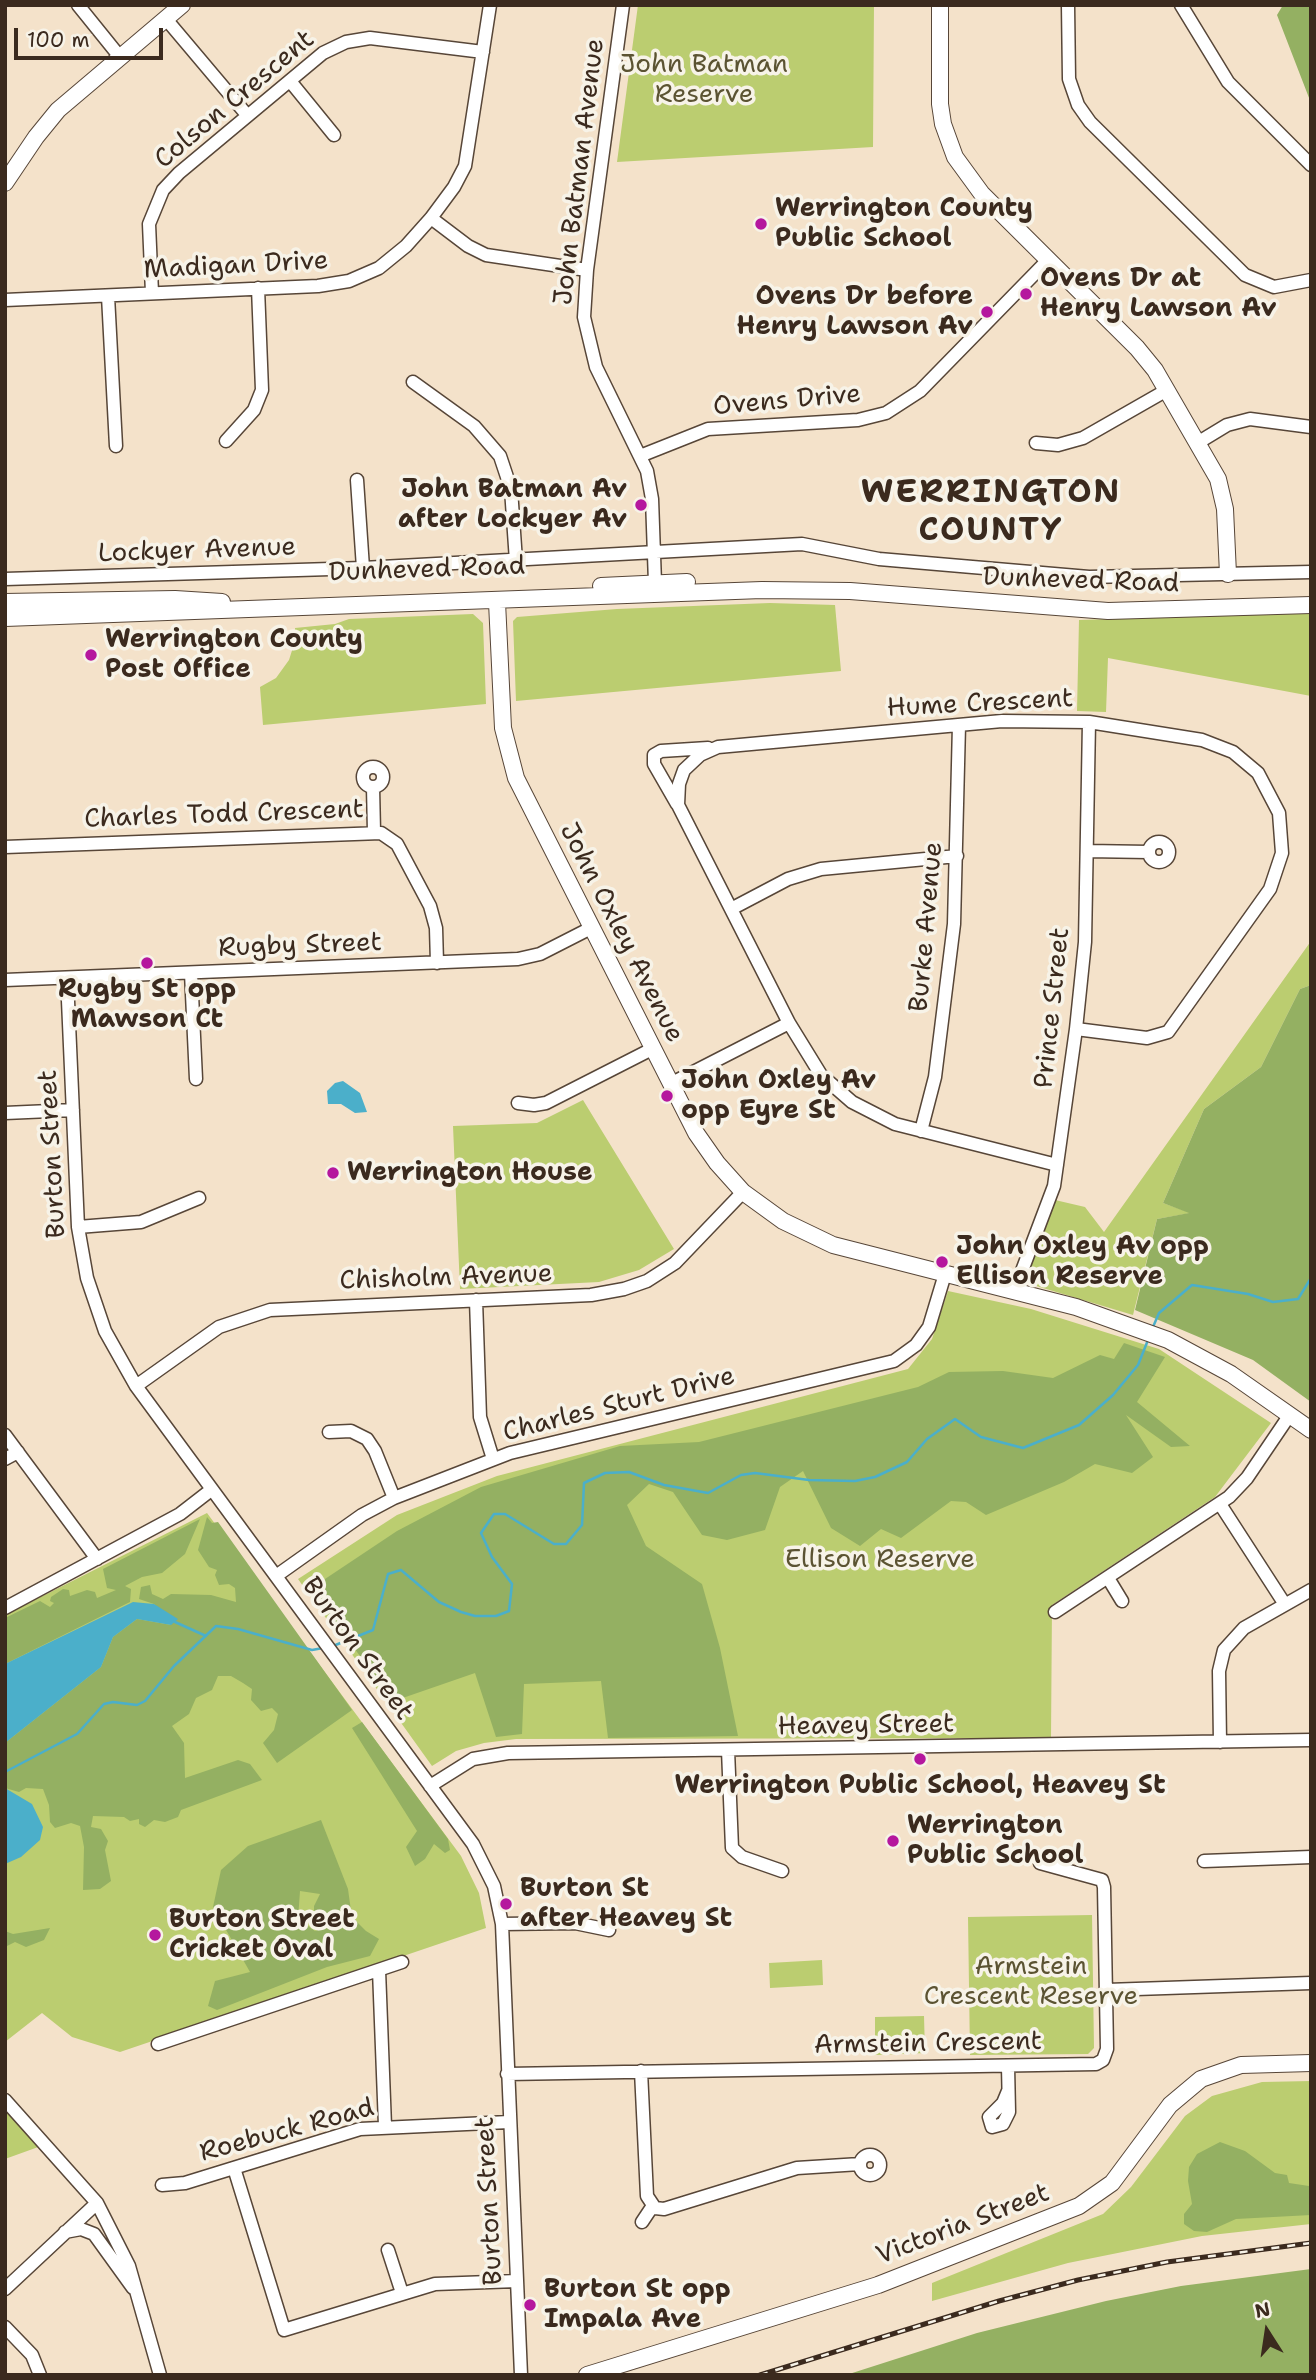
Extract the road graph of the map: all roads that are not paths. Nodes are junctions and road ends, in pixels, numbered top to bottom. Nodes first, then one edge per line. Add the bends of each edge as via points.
1 (78, 5) edge
2 (182, 5) edge
3 (490, 5) edge
4 (623, 5) edge
5 (940, 5) edge
6 (1068, 5) edge
7 (1181, 5) edge
8 (166, 19) junction
9 (483, 52) junction
10 (120, 57) junction
11 (290, 81) junction
12 (247, 115) junction
13 (334, 135) dead end
14 (1311, 165) edge
15 (5, 183) edge
16 (431, 218) junction
17 (1048, 260) junction
18 (587, 270) junction
19 (1311, 280) edge
20 (258, 288) junction
21 (152, 293) junction
22 (108, 296) junction
23 (5, 300) edge
24 (413, 382) dead end
25 (1167, 390) junction
26 (1311, 427) edge
27 (226, 441) dead end
28 (1199, 442) junction
29 (1037, 443) dead end
30 (116, 446) dead end
31 (640, 456) junction
32 (357, 480) dead end
33 (654, 553) junction
34 (516, 561) junction
35 (363, 568) junction
36 (1311, 572) edge
37 (1228, 574) junction
38 (5, 579) edge
39 (655, 583) junction
40 (513, 591) junction
41 (850, 591) junction
42 (481, 592) junction
43 (682, 593) junction
44 (634, 595) junction
45 (145, 599) junction
46 (113, 600) junction
47 (5, 602) edge
48 (497, 602) junction
49 (1311, 605) edge
50 (129, 613) junction
51 (5, 618) edge
52 (1089, 722) junction
53 (959, 725) junction
54 (718, 747) junction
55 (373, 787) dead end
56 (678, 805) junction
57 (374, 832) junction
58 (5, 847) edge
59 (1087, 851) junction
60 (1149, 852) dead end
61 (957, 856) junction
62 (731, 909) junction
63 (591, 928) junction
64 (438, 963) junction
65 (191, 973) junction
66 (67, 978) junction
67 (5, 981) edge
68 (789, 1024) junction
69 (1076, 1029) junction
70 (652, 1049) junction
71 (196, 1079) dead end
72 (670, 1084) junction
73 (517, 1102) dead end
74 (73, 1110) junction
75 (5, 1113) edge
76 (921, 1131) junction
77 (1057, 1165) junction
78 (743, 1192) junction
79 (199, 1198) dead end
80 (78, 1227) junction
81 (945, 1274) junction
82 (1014, 1292) junction
83 (476, 1300) junction
84 (136, 1387) junction
85 (1289, 1416) junction
86 (1311, 1430) edge
87 (328, 1432) dead end
88 (5, 1435) edge
89 (18, 1452) junction
90 (5, 1459) edge
91 (493, 1459) junction
92 (211, 1490) junction
93 (394, 1498) junction
94 (1220, 1504) junction
95 (97, 1559) junction
96 (276, 1576) junction
97 (1108, 1578) junction
98 (1311, 1590) edge
99 (1122, 1601) dead end
100 (1284, 1603) junction
101 (5, 1608) edge
102 (1055, 1612) dead end
103 (1311, 1741) edge
104 (1220, 1742) junction
105 (728, 1751) junction
106 (430, 1786) junction
107 (1311, 1857) edge
108 (1205, 1861) dead end
109 (1040, 1863) dead end
110 (782, 1871) dead end
111 (502, 1924) junction
112 (609, 1930) dead end
113 (402, 1962) dead end
114 (379, 1970) junction
115 (1311, 1983) edge
116 (1107, 1990) junction
117 (158, 2044) dead end
118 (1311, 2063) edge
119 (1007, 2066) junction
120 (641, 2071) junction
121 (507, 2074) junction
122 (1008, 2091) dead end
123 (5, 2100) edge
124 (509, 2122) junction
125 (385, 2126) junction
126 (860, 2164) dead end
127 (234, 2168) junction
128 (162, 2185) dead end
129 (97, 2203) junction
130 (652, 2207) junction
131 (642, 2222) dead end
132 (65, 2232) junction
133 (388, 2250) dead end
134 (517, 2281) junction
135 (5, 2290) edge
136 (402, 2293) junction
137 (137, 2294) junction
138 (5, 2327) edge
139 (40, 2375) edge
140 (160, 2375) edge
141 (520, 2375) edge
142 (587, 2375) edge

1 - 10 street
2 - 8 street
3 - 9 street, Madigan Drive
4 - 18 street, John Batman Avenue
5 - 17 street via 940,104 952,150 972,183
6 - 19 street via 1069,79 1090,122 1245,275 1273,287
7 - 14 street via 1228,82
8 - 10 street
8 - 12 street
9 - 11 street, Colson Crescent via 358,39 323,53
9 - 16 street, Madigan Drive via 465,166
10 - 15 street via 51,118
11 - 12 street, Colson Crescent
11 - 13 street
12 - 21 street, Colson Crescent via 158,197 149,235
16 - 18 street via 486,255
16 - 20 street, Madigan Drive via 394,258 365,275 334,284
17 - 25 street via 1137,348
17 - 31 street, Ovens Drive via 920,391 886,413 858,420 708,429
18 - 31 street, John Batman Avenue via 584,317 592,355
20 - 21 street, Madigan Drive
20 - 27 street via 262,390 254,410
21 - 22 street, Madigan Drive
22 - 23 street, Madigan Drive
22 - 30 street
24 - 34 street via 474,426 500,456 511,489
25 - 28 street
25 - 29 street via 1083,438 1058,445
26 - 28 street via 1250,419 1227,425
28 - 37 street via 1223,499
31 - 33 street, John Batman Avenue via 651,489
32 - 35 street
33 - 34 street, Lockyer Avenue
33 - 37 street, Lockyer Avenue via 802,544 879,559 1089,578
33 - 39 street, John Batman Avenue
34 - 35 street, Lockyer Avenue
35 - 38 street, Lockyer Avenue
36 - 37 street, Lockyer Avenue
39 - 40 street, Dunheved Road
39 - 41 street, Dunheved Road via 769,582
39 - 43 street
39 - 44 street
40 - 42 street, Dunheved Road
40 - 48 street
41 - 43 street, Dunheved Road
41 - 49 street, Dunheved Road via 1108,611
42 - 45 street, Dunheved Road via 259,602
42 - 48 street
43 - 44 street, Dunheved Road
44 - 48 street, Dunheved Road
45 - 46 street, Dunheved Road
45 - 50 street
46 - 47 street, Dunheved Road
46 - 50 street
48 - 50 street, Dunheved Road
48 - 63 street, John Oxley Avenue via 503,728 510,762
50 - 51 street, Dunheved Road
52 - 53 street, Hume Crescent
52 - 59 street, Prince Street
52 - 69 street, Hume Crescent via 1202,740 1233,752 1252,767 1270,792 1282,822 1283,845 1270,889 1168,1032 1147,1038
53 - 54 street, Hume Crescent
53 - 61 street, Burke Avenue
54 - 56 street, Hume Crescent via 684,770
54 - 56 street, Hume Crescent via 654,755 654,764
55 - 57 street
56 - 62 street, Hume Crescent
57 - 58 street, Charles Todd Crescent
57 - 64 street, Charles Todd Crescent via 397,844 427,899 436,928
59 - 60 street
59 - 69 street, Prince Street via 1085,952
61 - 62 street via 808,872
61 - 76 street, Burke Avenue via 954,925 935,1077
62 - 68 street, Hume Crescent
63 - 64 street, Rugby Street via 526,957
63 - 70 street, John Oxley Avenue
64 - 65 street, Rugby Street
65 - 66 street, Rugby Street
65 - 71 street
66 - 67 street, Rugby Street
66 - 74 street, Burton Street
68 - 72 street
68 - 76 street, Hume Crescent via 812,1063 841,1094 883,1120
69 - 77 street, Prince Street
70 - 72 street, John Oxley Avenue
70 - 73 street via 546,1103
72 - 78 street, John Oxley Avenue via 705,1148
74 - 75 street
74 - 80 street, Burton Street
76 - 77 street, Hume Crescent
77 - 82 street, Prince Street via 1054,1185
78 - 81 street, John Oxley Avenue via 783,1221 824,1242
78 - 83 street, Chisholm Avenue via 685,1255 636,1285 591,1295
79 - 80 street via 141,1222
80 - 84 street, Burton Street via 98,1314
81 - 82 street, John Oxley Avenue
81 - 91 street, Charles Sturt Drive via 925,1334 889,1364
82 - 85 street, John Oxley Avenue via 1168,1340 1231,1374
83 - 84 street, Chisholm Avenue via 298,1307 256,1313 209,1333
83 - 91 street via 481,1424
84 - 92 street, Burton Street
85 - 86 street, John Oxley Avenue
85 - 94 street via 1247,1478
87 - 93 street via 351,1431 367,1439
88 - 89 street
89 - 90 street
89 - 95 street
91 - 93 street, Charles Sturt Drive
92 - 95 street via 180,1514
92 - 96 street, Burton Street
93 - 96 street, Charles Sturt Drive
94 - 97 street
94 - 100 street
95 - 101 street
96 - 106 street, Burton Street
97 - 99 street
97 - 102 street
98 - 100 street
100 - 104 street via 1244,1628 1224,1650 1219,1671
103 - 104 street, Heavey Street
104 - 105 street, Heavey Street
105 - 106 street, Heavey Street via 495,1754 466,1762
105 - 110 street via 732,1848 742,1857
106 - 111 street, Burton Street via 481,1857 494,1886
107 - 108 street
109 - 116 street, Armstein Crescent via 1102,1880
111 - 112 street via 575,1923
111 - 121 street, Burton Street
113 - 114 street
114 - 117 street
114 - 125 street
115 - 116 street
116 - 119 street, Armstein Crescent via 1103,2060 1091,2065
118 - 142 street, Victoria Street via 1241,2065 1201,2079 1170,2105 1112,2183 1079,2206 878,2285
119 - 120 street, Armstein Crescent
119 - 122 street
120 - 121 street, Armstein Crescent
120 - 130 street via 647,2196
121 - 124 street, Burton Street
123 - 129 street
124 - 125 street, Roebuck Road
124 - 134 street, Burton Street
125 - 127 street, Roebuck Road via 352,2131
126 - 130 street via 797,2168 664,2209
127 - 128 street, Roebuck Road via 174,2186
127 - 136 street via 284,2330
129 - 132 street
129 - 137 street via 129,2266
130 - 131 street
132 - 135 street
132 - 137 street via 81,2229 94,2234
133 - 136 street
134 - 136 street via 443,2282
134 - 141 street, Burton Street
137 - 140 street
138 - 139 street via 32,2355

